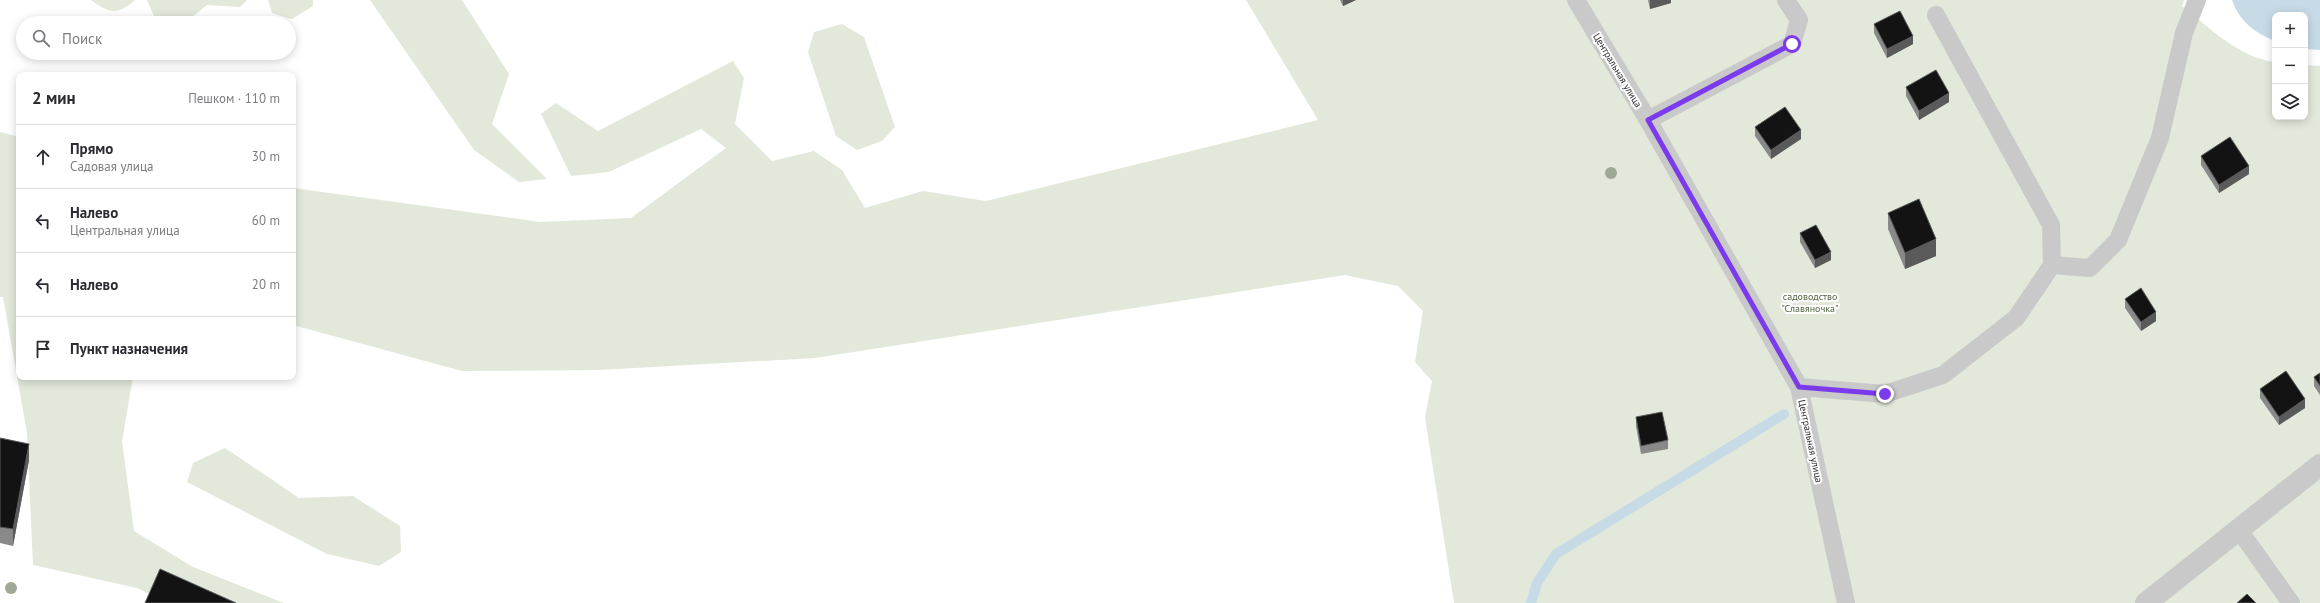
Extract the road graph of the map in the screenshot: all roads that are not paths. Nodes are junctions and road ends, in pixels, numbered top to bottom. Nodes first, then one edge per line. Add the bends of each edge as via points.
1 (1576, 0) edge
2 (1786, 0) edge
3 (2197, 0) edge
4 (1936, 15) dead end
5 (1648, 120) junction
6 (2052, 265) junction
7 (1799, 387) junction
8 (2320, 465) edge
9 (2239, 530) junction
10 (1846, 603) edge
11 (2146, 603) edge
12 (2291, 603) edge

1 - 5 lane, Центральная улица
2 - 5 lane via 1799,20 1792,44
3 - 6 lane via 2184,33 2160,138 2118,240 2090,268
4 - 6 lane via 2051,225
5 - 7 lane, Центральная улица
6 - 7 lane via 2016,318 1943,375 1885,394
7 - 10 lane, Центральная улица
8 - 9 street
9 - 11 street
9 - 12 lane

